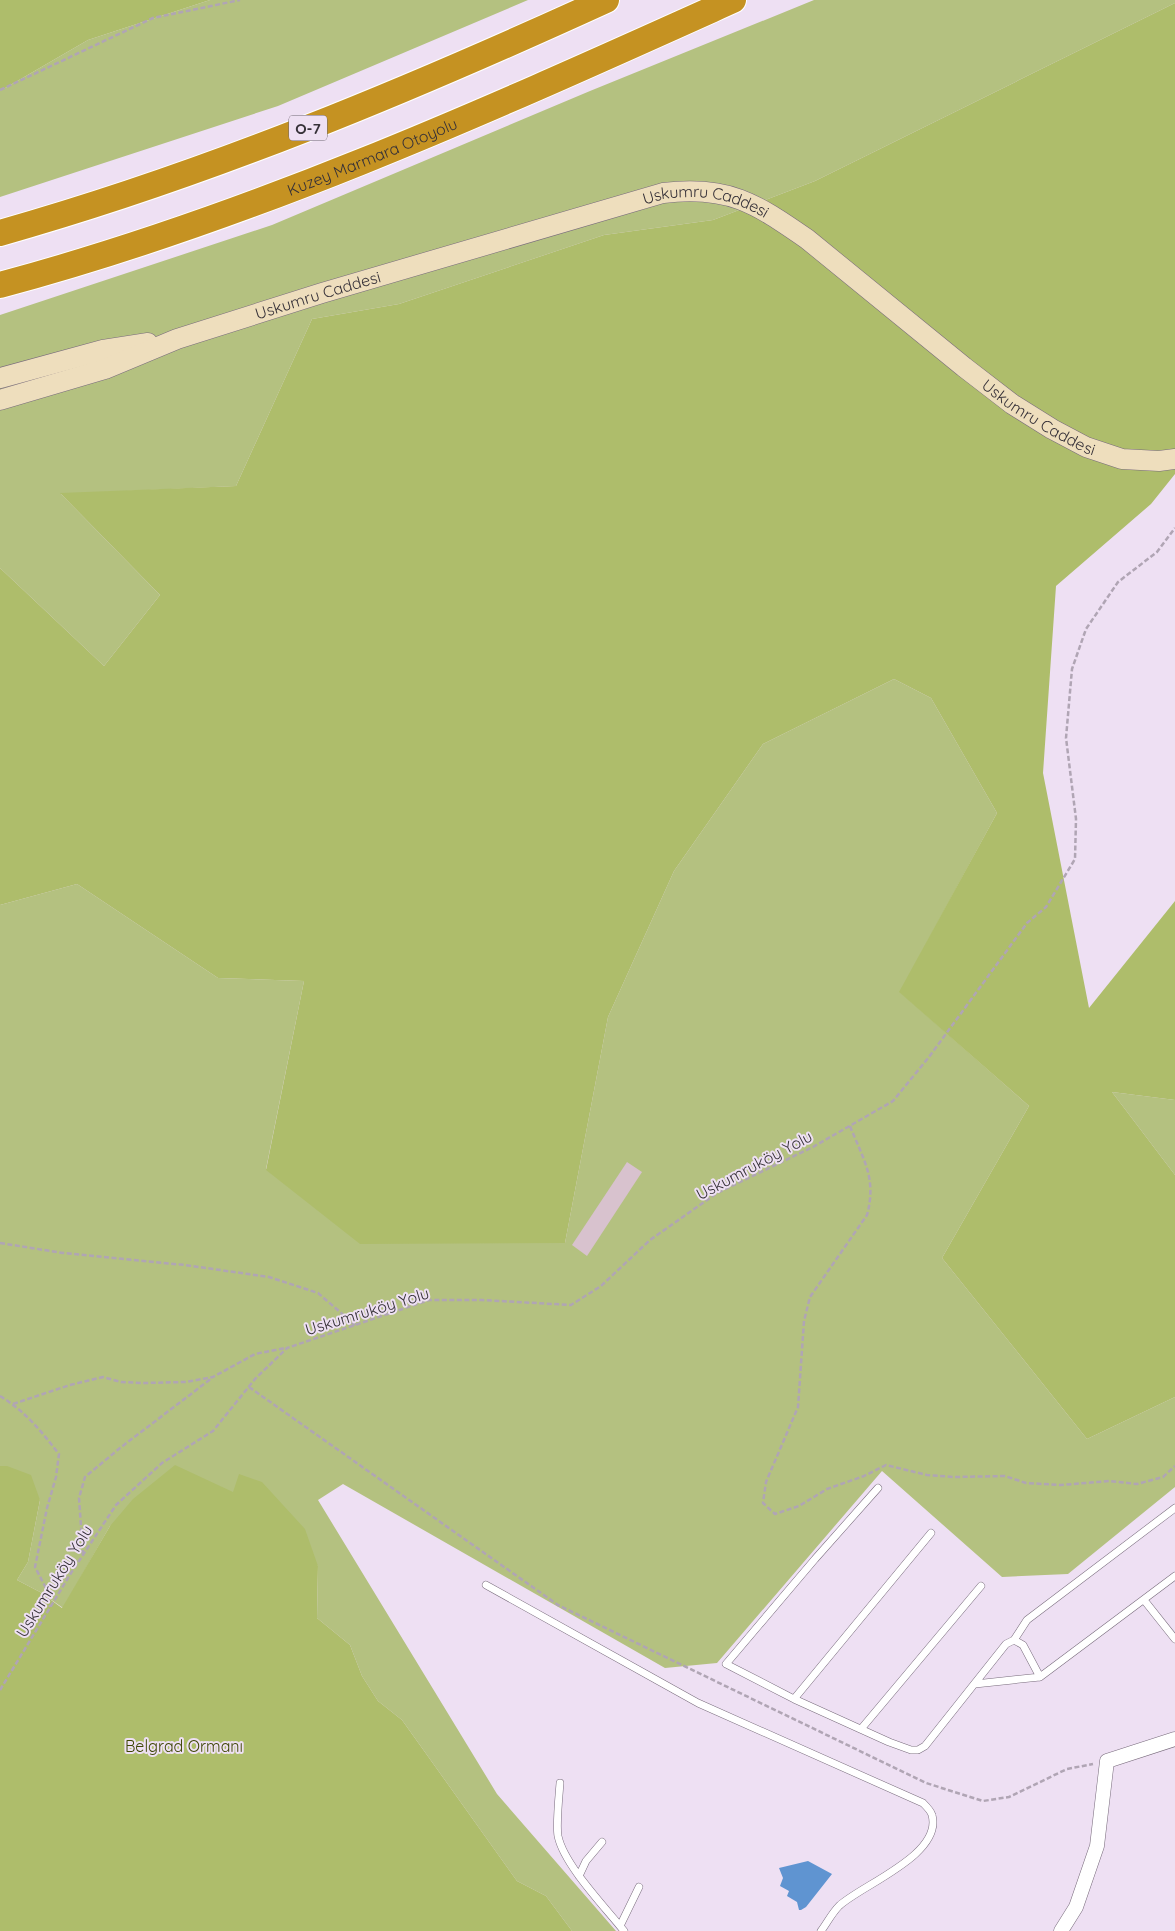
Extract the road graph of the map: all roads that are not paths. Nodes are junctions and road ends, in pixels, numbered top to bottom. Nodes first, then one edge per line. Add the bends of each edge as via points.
1 (606, 0) edge
2 (733, 0) edge
3 (0, 232) edge
4 (0, 285) edge
5 (177, 339) junction
6 (0, 378) edge
7 (0, 400) edge
8 (1175, 459) edge
9 (878, 1488) dead end
10 (1175, 1508) edge
11 (931, 1534) dead end
12 (1175, 1576) edge
13 (486, 1585) dead end
14 (981, 1586) dead end
15 (1144, 1600) junction
16 (1175, 1639) edge
17 (1014, 1640) junction
18 (1040, 1677) junction
19 (975, 1684) junction
20 (794, 1699) junction
21 (861, 1729) junction
22 (1175, 1739) edge
23 (560, 1782) dead end
24 (602, 1842) dead end
25 (579, 1876) junction
26 (639, 1887) dead end
27 (622, 1929) edge
28 (820, 1931) edge
29 (1062, 1931) edge

1 - 3 highway, O-7 via 343,115 150,186
2 - 4 highway, Kuzey Marmara Otoyolu via 527,93 341,170 158,237
5 - 6 main road, Uskumru Caddesi via 103,350
5 - 7 main road, Uskumru Caddesi via 105,370
5 - 8 main road, Uskumru Caddesi via 662,193 708,190 756,206 800,235 1012,404 1052,428 1086,447 1122,459 1160,462
9 - 20 lane via 726,1664
10 - 17 lane via 1027,1620
11 - 20 lane
12 - 15 lane
13 - 28 lane via 698,1703 923,1802 932,1815 932,1830 918,1852 840,1906
14 - 21 lane
15 - 16 lane
15 - 18 lane
17 - 18 lane via 1023,1645
17 - 19 lane via 1006,1644
18 - 19 lane
19 - 21 lane via 925,1746 918,1750 889,1742
20 - 21 lane
22 - 29 street via 1107,1761 1097,1846 1076,1907
23 - 25 lane via 558,1836 564,1853
24 - 25 lane via 586,1861
25 - 27 lane
26 - 27 lane

